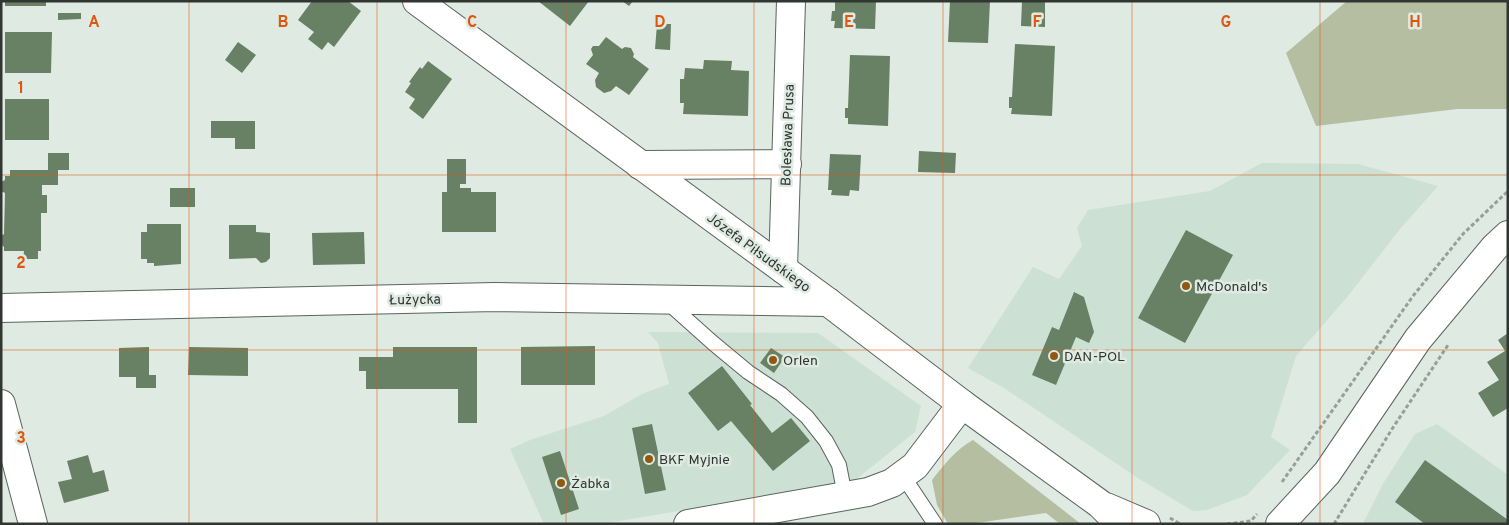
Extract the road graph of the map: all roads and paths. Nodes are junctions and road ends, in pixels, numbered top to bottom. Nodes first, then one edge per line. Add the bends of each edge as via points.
1 (417, 1) edge
2 (791, 1) edge
3 (787, 164) junction
4 (640, 165) junction
5 (1508, 235) edge
6 (783, 269) junction
7 (664, 299) junction
8 (828, 302) junction
9 (1, 308) edge
10 (1452, 339) dead end
11 (1, 404) edge
12 (962, 404) junction
13 (1327, 473) junction
14 (903, 476) junction
15 (845, 496) junction
16 (1100, 504) junction
17 (703, 522) edge
18 (33, 524) edge
19 (935, 524) edge
20 (1120, 524) edge
21 (1146, 524) edge
22 (1280, 524) edge
23 (1306, 524) edge
24 (1334, 524) edge

1 - 4 street, Józefa Piłsudskiego
2 - 3 street, Bolesława Prusa
3 - 4 street
3 - 6 street, Bolesława Prusa
4 - 6 street, Józefa Piłsudskiego
5 - 13 street via 1418,339
6 - 8 street, Józefa Piłsudskiego
7 - 8 street, Łużycka
7 - 9 street, Łużycka via 495,297
7 - 15 lane via 720,349 807,417 839,465
8 - 12 street, Józefa Piłsudskiego
10 - 24 path via 1392,428
11 - 18 street
12 - 14 street via 915,466
12 - 16 street, Józefa Piłsudskiego
13 - 22 street
13 - 23 street
14 - 15 street via 868,492
14 - 19 lane
15 - 17 street
16 - 20 street
16 - 21 street

